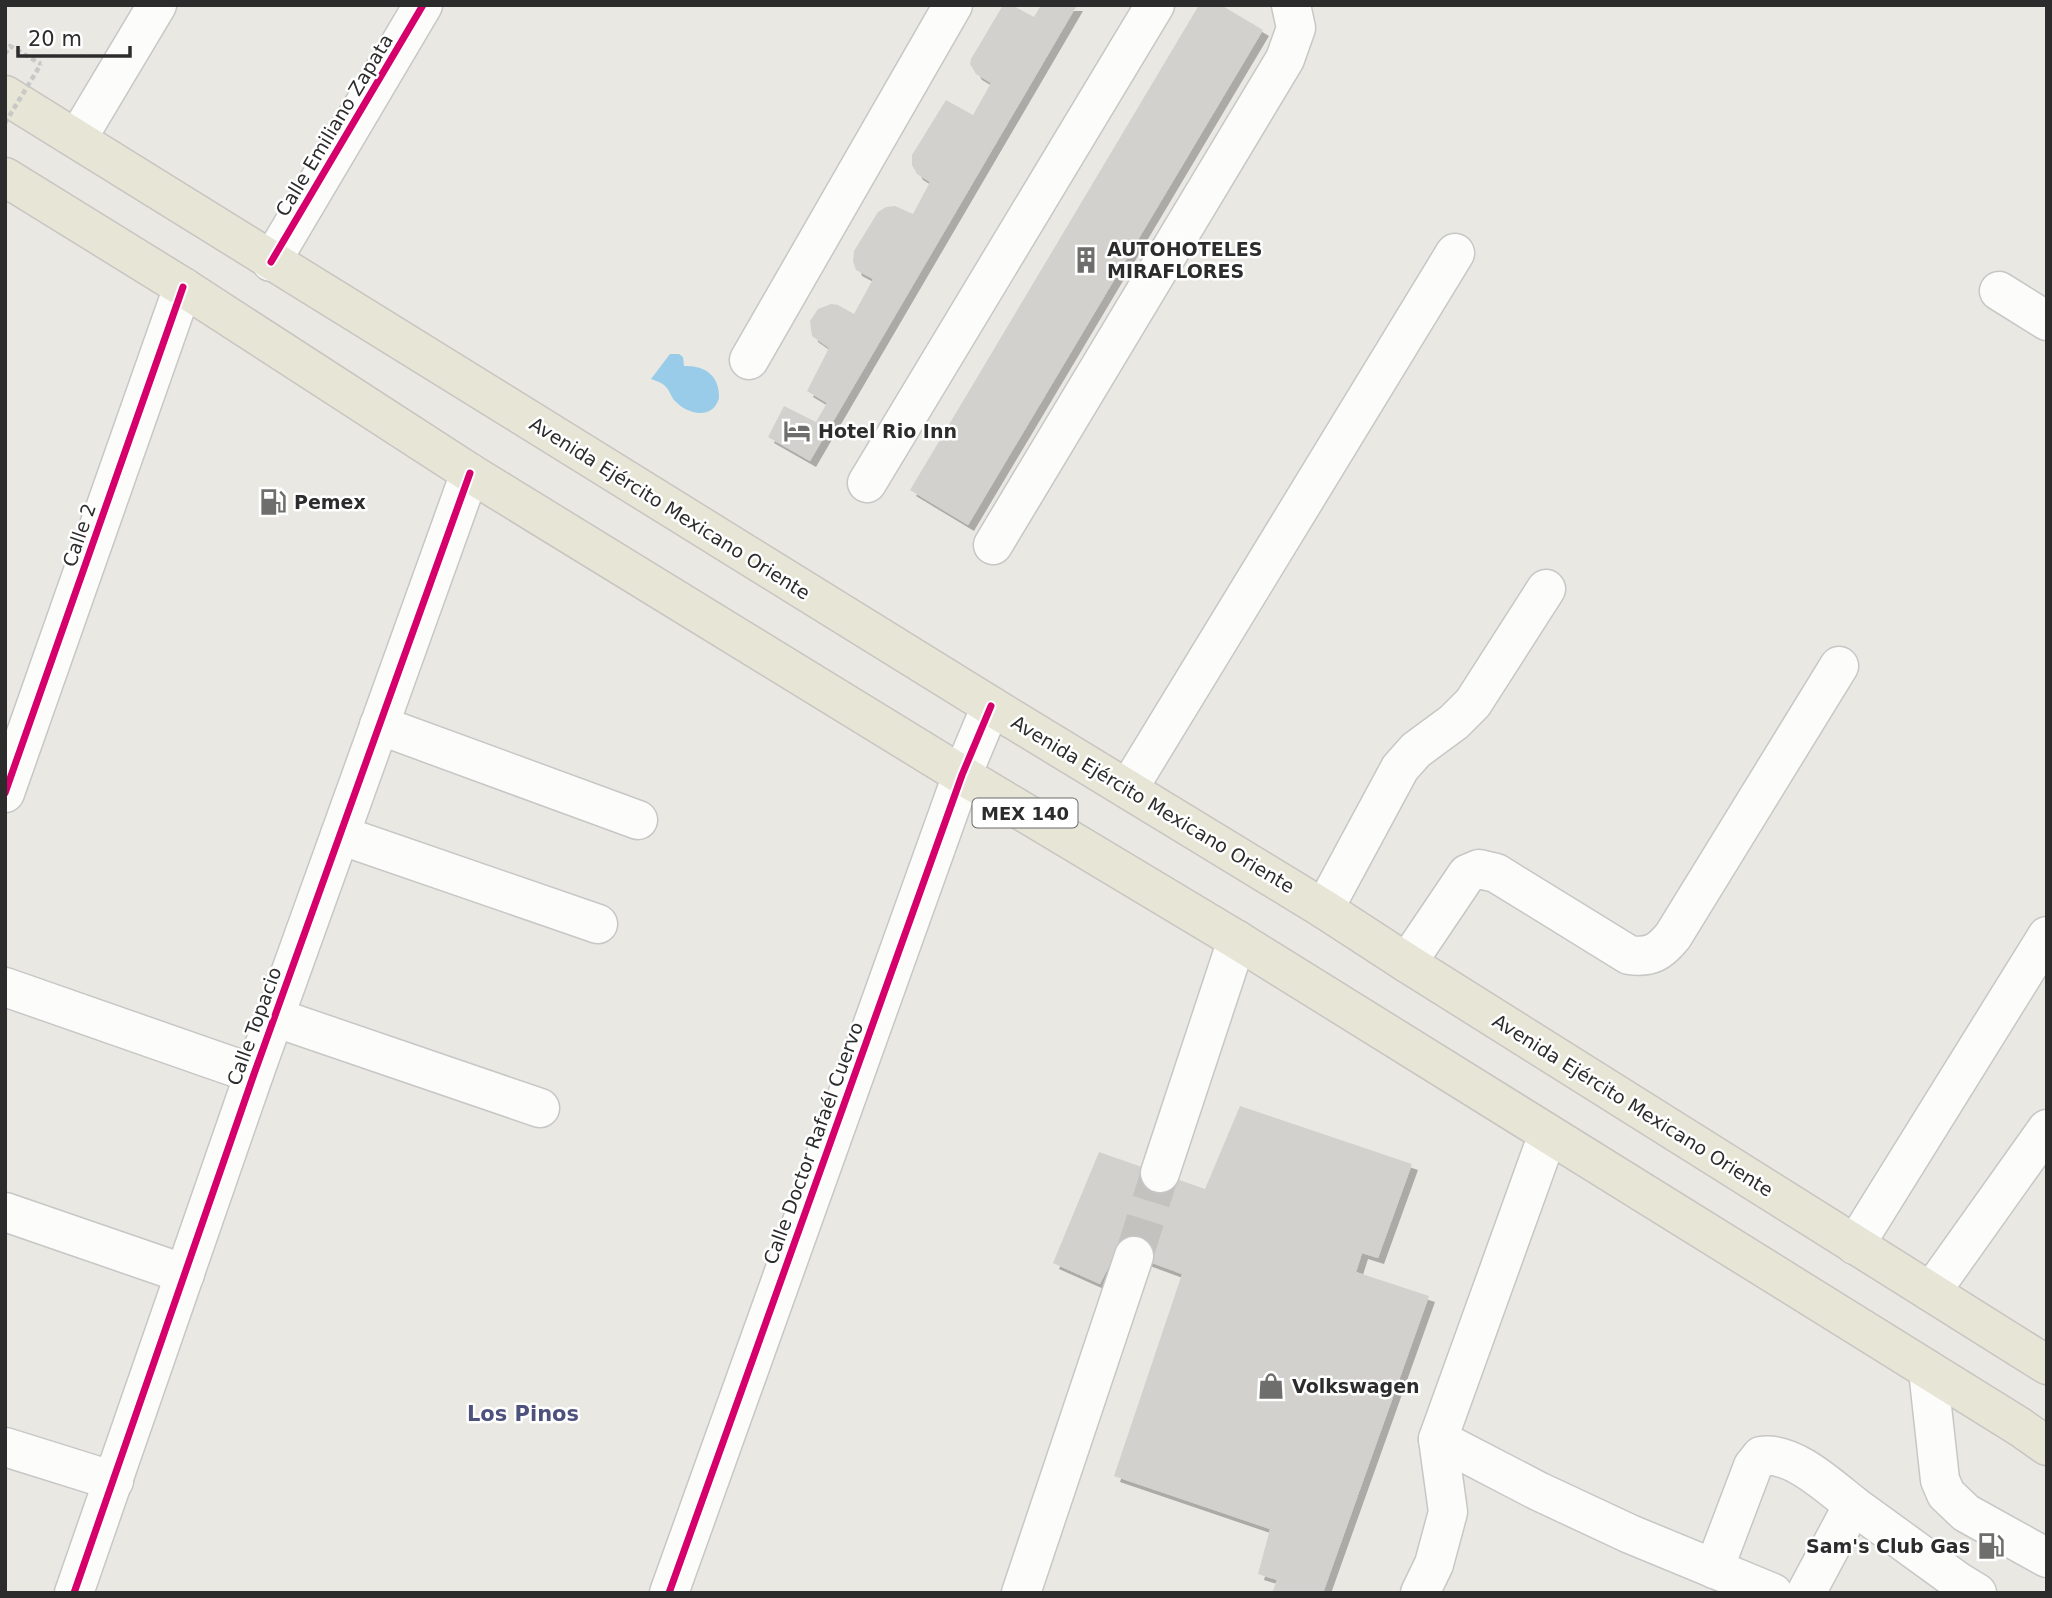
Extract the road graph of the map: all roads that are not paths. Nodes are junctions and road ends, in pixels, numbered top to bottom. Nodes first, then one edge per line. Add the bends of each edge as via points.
1 (156, 5) edge
2 (424, 5) edge
3 (953, 5) edge
4 (1155, 5) edge
5 (1291, 5) edge
6 (5, 95) edge
7 (77, 139) junction
8 (5, 177) edge
9 (1455, 253) dead end
10 (271, 262) junction
11 (183, 287) junction
12 (1999, 291) dead end
13 (2047, 321) edge
14 (749, 360) dead end
15 (470, 473) junction
16 (867, 483) dead end
17 (993, 545) dead end
18 (1546, 589) dead end
19 (1839, 666) dead end
20 (991, 706) junction
21 (379, 725) junction
22 (962, 775) junction
23 (1128, 789) junction
24 (5, 793) edge
25 (638, 820) dead end
26 (340, 835) junction
27 (1324, 909) junction
28 (598, 924) dead end
29 (2047, 936) edge
30 (1237, 940) junction
31 (1407, 963) junction
32 (5, 987) edge
33 (274, 1017) junction
34 (254, 1074) junction
35 (540, 1108) dead end
36 (2047, 1129) edge
37 (1548, 1134) junction
38 (1160, 1173) tunnel mouth
39 (5, 1212) edge
40 (1855, 1245) junction
41 (1134, 1256) tunnel mouth
42 (185, 1273) junction
43 (1931, 1292) junction
44 (2047, 1365) edge
45 (1928, 1370) junction
46 (1438, 1439) junction
47 (2047, 1446) edge
48 (5, 1447) edge
49 (114, 1482) junction
50 (1853, 1505) junction
51 (2047, 1558) edge
52 (1714, 1569) junction
53 (74, 1593) edge
54 (669, 1593) edge
55 (1021, 1593) edge
56 (1420, 1593) edge
57 (1773, 1593) edge
58 (1806, 1593) edge
59 (1977, 1593) edge

1 - 7 street
2 - 10 street, Calle Emiliano Zapata
3 - 14 street
4 - 16 street
5 - 17 street via 1296,28 1285,59
6 - 7 main road, Avenida Ejército Mexicano Oriente
7 - 10 main road, Avenida Ejército Mexicano Oriente
8 - 11 main road, MEX 140
9 - 23 street
10 - 20 main road, Avenida Ejército Mexicano Oriente
11 - 15 main road, MEX 140
11 - 24 street, Calle 2
12 - 13 street
15 - 21 street, Calle Topacio
15 - 22 main road, MEX 140
18 - 27 street via 1474,703 1400,768
19 - 31 street via 1660,952 1629,955 1496,873 1479,869 1467,874
20 - 22 street, Calle Doctor Rafaél Cuervo
20 - 23 main road, Avenida Ejército Mexicano Oriente
21 - 25 street
21 - 26 street, Calle Topacio
22 - 30 main road, MEX 140
22 - 54 street, Calle Doctor Rafaél Cuervo
23 - 27 main road, Avenida Ejército Mexicano Oriente
26 - 28 street
26 - 33 street, Calle Topacio
27 - 31 main road, Avenida Ejército Mexicano Oriente
29 - 40 street
30 - 37 main road, MEX 140
30 - 38 street
31 - 40 main road, Avenida Ejército Mexicano Oriente
32 - 34 street
33 - 34 street, Calle Topacio
33 - 35 street
34 - 42 street, Calle Topacio
36 - 43 street
37 - 45 main road, MEX 140
37 - 46 street
39 - 42 street
40 - 43 main road, Avenida Ejército Mexicano Oriente
41 - 55 street
42 - 49 street, Calle Topacio
43 - 44 main road, Avenida Ejército Mexicano Oriente
45 - 47 main road, MEX 140
45 - 51 street via 1945,1494 1966,1513
46 - 52 street via 1549,1496
46 - 56 street via 1448,1512 1434,1564
48 - 49 street
49 - 53 street, Calle Topacio
50 - 52 street via 1784,1457 1761,1456 1752,1466
50 - 58 street
50 - 59 street
52 - 57 street

